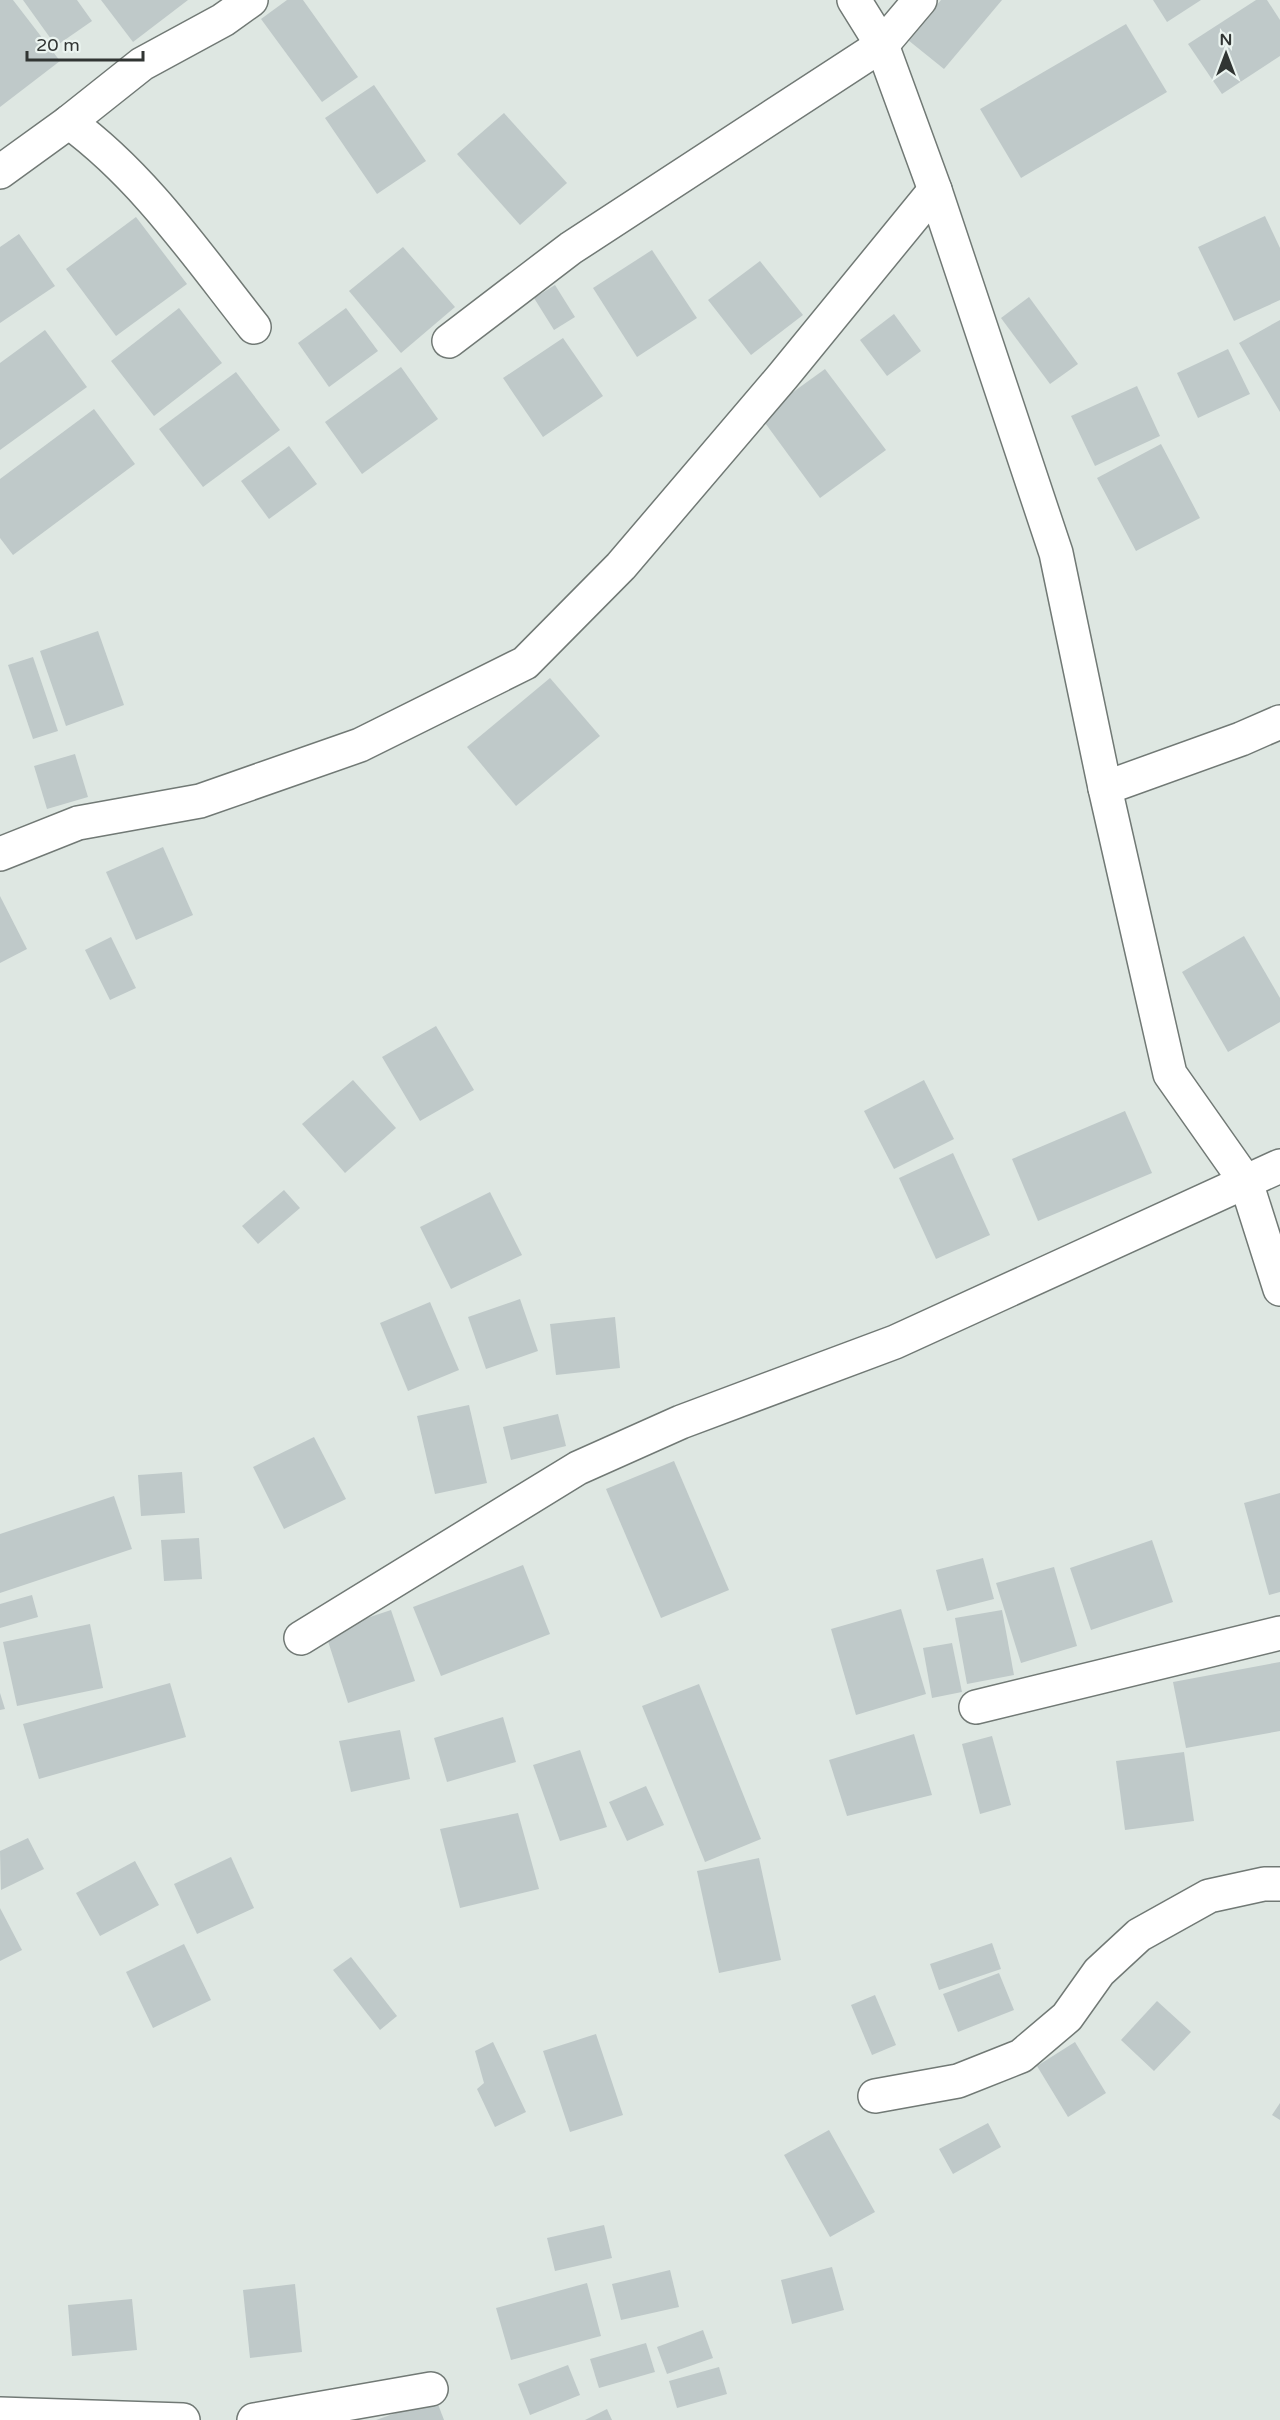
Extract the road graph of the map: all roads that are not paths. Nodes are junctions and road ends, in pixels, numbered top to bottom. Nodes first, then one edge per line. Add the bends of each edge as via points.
1 (251, 0) edge
2 (854, 0) edge
3 (921, 0) edge
4 (882, 45) junction
5 (69, 122) junction
6 (0, 172) edge
7 (935, 190) junction
8 (254, 327) dead end
9 (449, 341) dead end
10 (1280, 722) edge
11 (1105, 788) junction
12 (0, 854) edge
13 (1280, 1166) edge
14 (1246, 1182) junction
15 (1280, 1289) edge
16 (1280, 1633) edge
17 (302, 1638) dead end
18 (976, 1707) dead end
19 (1280, 1884) edge
20 (875, 2096) dead end
21 (431, 2389) dead end
22 (0, 2414) edge
23 (183, 2420) edge
24 (254, 2420) edge

1 - 5 street via 223,20 142,64
2 - 4 street
3 - 4 street
4 - 7 street
4 - 9 street via 571,248
5 - 6 street
5 - 8 street via 99,144 148,193
7 - 11 street via 1056,553
7 - 12 street via 628,557 525,663 360,746 200,801 78,823
10 - 11 street
11 - 14 street via 1170,1074
13 - 14 street
14 - 15 street
14 - 17 street via 895,1342 681,1422 578,1468
16 - 18 street
19 - 20 street via 1209,1896 1140,1935 1099,1972 1066,2017 1021,2056 958,2081
21 - 24 street
22 - 23 street

